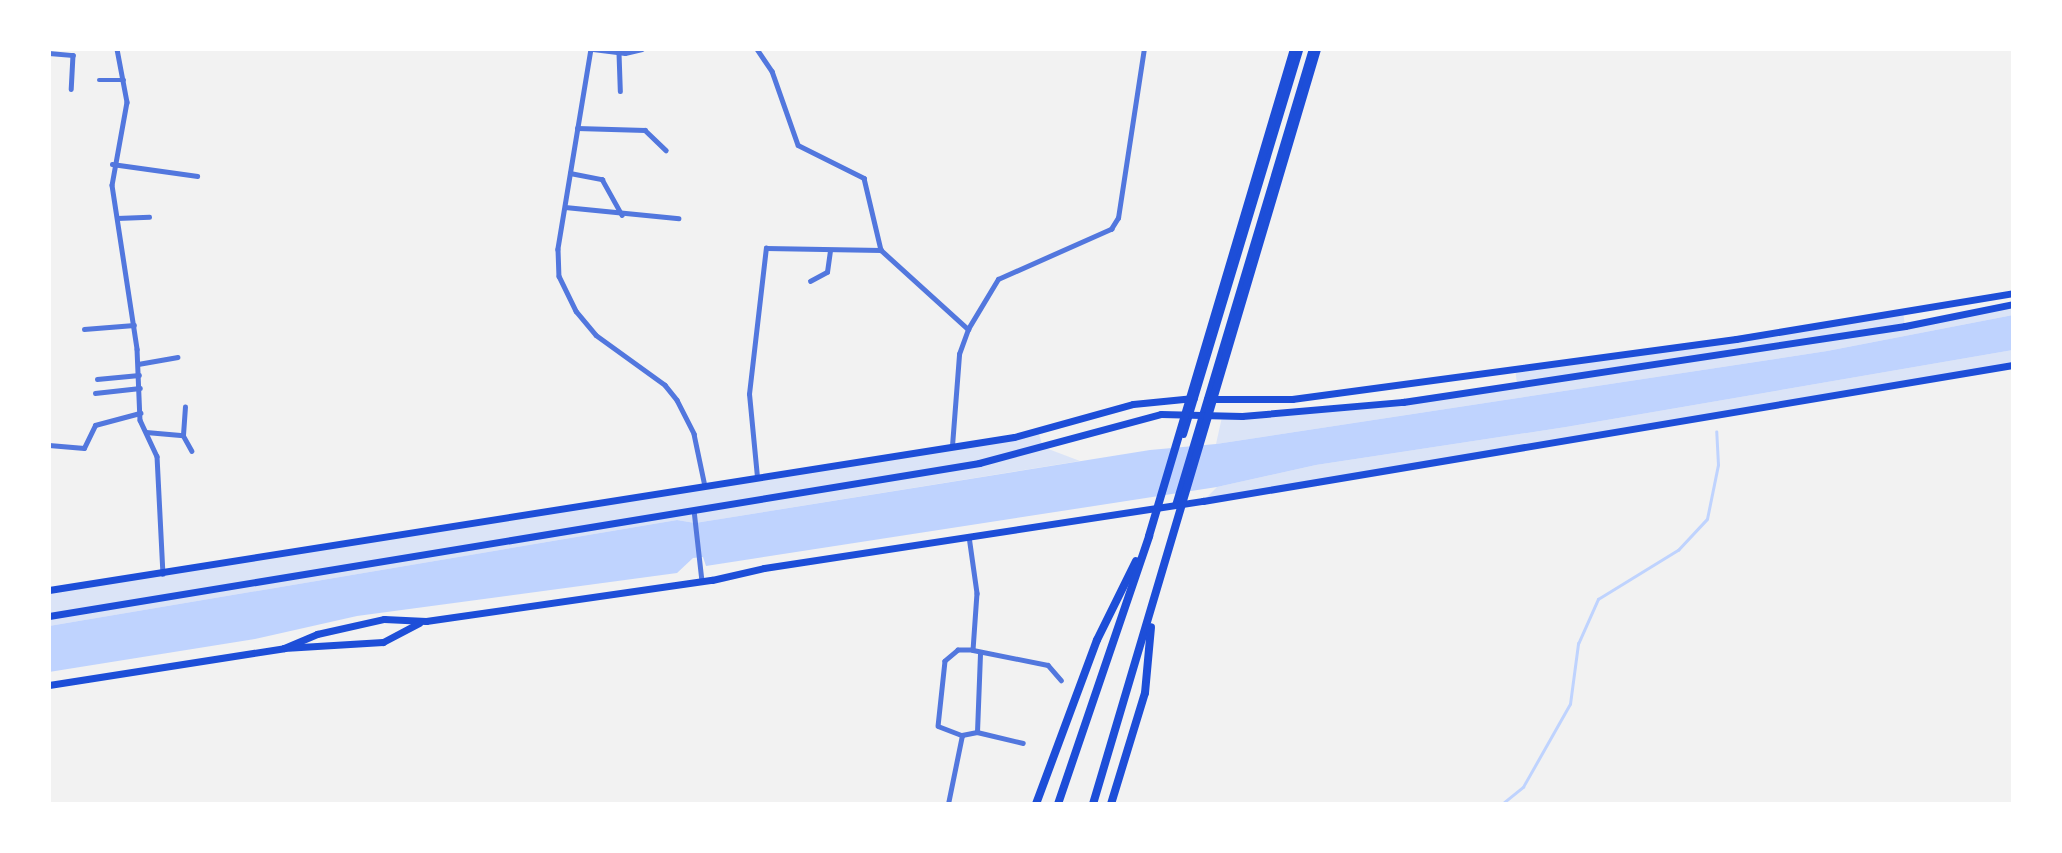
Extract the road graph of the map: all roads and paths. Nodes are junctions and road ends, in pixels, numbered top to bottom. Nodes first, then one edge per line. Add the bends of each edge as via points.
1 (117, 49) edge
2 (592, 49) edge
3 (642, 49) edge
4 (757, 49) edge
5 (1144, 49) edge
6 (1297, 49) edge
7 (1315, 49) edge
8 (49, 53) edge
9 (619, 53) junction
10 (99, 80) dead end
11 (124, 80) junction
12 (71, 89) dead end
13 (620, 91) dead end
14 (578, 128) junction
15 (666, 150) dead end
16 (112, 164) junction
17 (570, 173) junction
18 (197, 176) dead end
19 (565, 207) junction
20 (622, 215) junction
21 (149, 217) dead end
22 (117, 218) junction
23 (678, 218) dead end
24 (881, 250) junction
25 (831, 251) junction
26 (810, 281) dead end
27 (2009, 293) edge
28 (2010, 305) edge
29 (1903, 312) junction
30 (134, 325) junction
31 (1905, 326) junction
32 (84, 330) dead end
33 (968, 330) junction
34 (1736, 339) junction
35 (1738, 352) junction
36 (177, 357) dead end
37 (138, 364) junction
38 (2013, 365) edge
39 (1515, 368) junction
40 (139, 375) junction
41 (97, 379) dead end
42 (1517, 385) junction
43 (140, 388) junction
44 (95, 393) dead end
45 (1194, 398) junction
46 (1207, 399) junction
47 (186, 407) dead end
48 (140, 412) junction
49 (1189, 415) junction
50 (1202, 416) junction
51 (1038, 431) junction
52 (146, 432) junction
53 (183, 435) junction
54 (49, 445) edge
55 (952, 446) junction
56 (1043, 447) junction
57 (192, 451) dead end
58 (757, 477) junction
59 (705, 487) junction
60 (1175, 505) junction
61 (1161, 507) junction
62 (694, 513) junction
63 (969, 536) junction
64 (1149, 536) junction
65 (163, 574) junction
66 (702, 581) junction
67 (49, 590) edge
68 (1153, 610) junction
69 (49, 616) edge
70 (426, 621) junction
71 (284, 648) junction
72 (973, 650) junction
73 (980, 654) junction
74 (1061, 680) dead end
75 (49, 685) edge
76 (977, 732) junction
77 (962, 735) junction
78 (1023, 743) dead end
79 (948, 804) edge
80 (1036, 804) edge
81 (1058, 804) edge
82 (1094, 804) edge
83 (1111, 804) edge

1 - 11 street
2 - 9 street
2 - 14 street
3 - 9 street
4 - 24 street via 772,71 797,145 815,157 857,171 869,185
5 - 33 street via 1115,223 1111,229 1006,273
6 - 45 main road
6 - 64 highway
7 - 46 main road
7 - 68 highway
8 - 12 street via 73,55
9 - 13 street
10 - 11 street
11 - 16 street via 125,126
14 - 15 street via 645,130
14 - 17 street
16 - 18 street
16 - 22 street
17 - 19 street
17 - 20 street via 602,179
19 - 20 street
19 - 59 street via 558,249 565,293 596,335 665,385 677,400 694,434
20 - 23 street
21 - 22 street
22 - 30 street
24 - 25 street
24 - 33 street
25 - 26 street via 827,272
25 - 58 street via 774,246 765,252 749,394
27 - 28 main road
27 - 29 main road
28 - 31 main road
29 - 31 main road
29 - 34 main road
30 - 32 street
30 - 37 street
31 - 35 main road
33 - 55 street via 956,374
34 - 35 main road
34 - 39 main road
35 - 42 main road
36 - 37 street
37 - 40 street
38 - 60 main road
39 - 42 main road
39 - 46 main road via 1265,402
40 - 41 street
40 - 43 street
42 - 50 main road via 1293,413
43 - 44 street
43 - 48 street
45 - 49 main road
45 - 51 main road via 1133,404
46 - 50 main road
47 - 53 street
48 - 52 street
48 - 54 street via 95,425 84,448
49 - 50 main road
49 - 56 main road via 1145,417
49 - 61 main road
50 - 60 main road
51 - 55 main road
51 - 56 main road
52 - 53 street
52 - 65 street via 157,456
53 - 57 street
55 - 58 main road
56 - 62 main road via 979,463
58 - 59 main road
59 - 65 main road
60 - 61 main road
61 - 63 main road
62 - 66 street
62 - 69 main road
63 - 66 main road
63 - 72 street via 977,593
64 - 80 highway via 1097,640
64 - 81 highway
65 - 67 main road
66 - 70 main road
68 - 82 highway
68 - 83 highway via 1145,693
70 - 71 main road via 363,622
70 - 71 main road via 383,642
71 - 75 main road
72 - 73 street
72 - 77 street via 951,654 943,670 938,726
73 - 74 street via 1048,665
73 - 76 street
76 - 77 street
76 - 78 street
77 - 79 street

